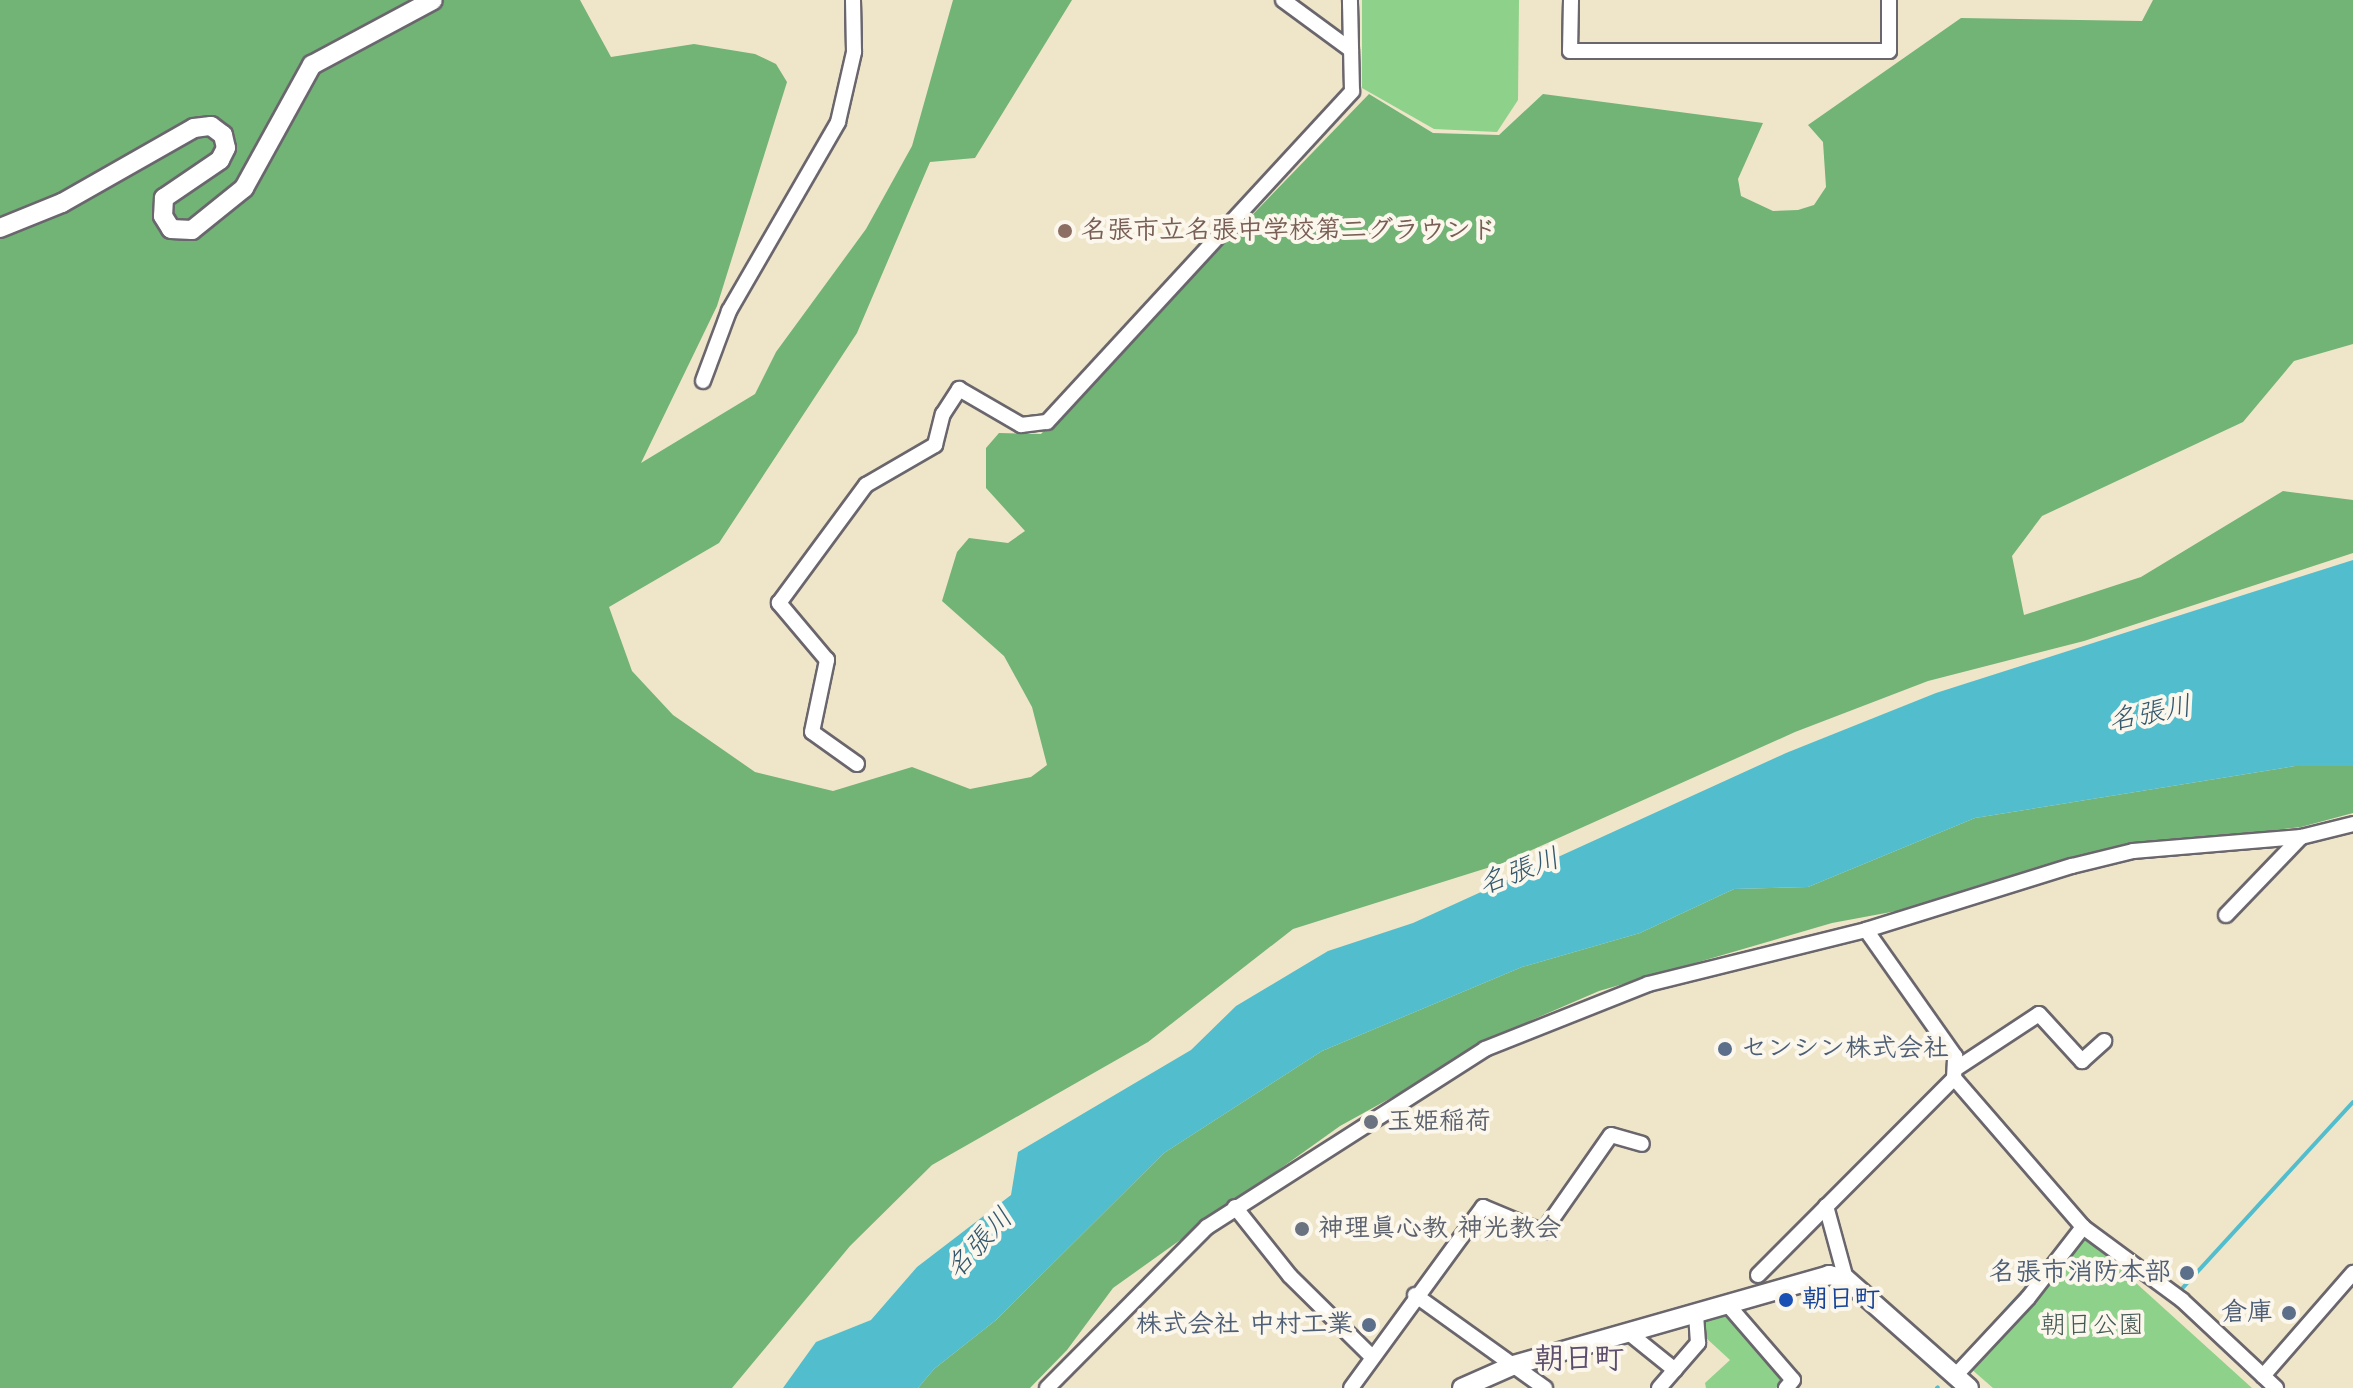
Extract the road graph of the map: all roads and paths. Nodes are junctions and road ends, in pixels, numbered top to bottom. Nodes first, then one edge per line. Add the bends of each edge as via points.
1 (433, 0) edge
2 (853, 0) edge
3 (1283, 0) edge
4 (1350, 0) edge
5 (1571, 0) edge
6 (1889, 0) edge
7 (1351, 50) junction
8 (0, 228) edge
9 (703, 381) dead end
10 (857, 764) dead end
11 (2353, 824) edge
12 (2301, 837) junction
13 (2226, 915) dead end
14 (1866, 930) junction
15 (2030, 1001) dead end
16 (2039, 1014) junction
17 (2104, 1041) dead end
18 (1956, 1073) junction
19 (1642, 1144) dead end
20 (1826, 1206) junction
21 (1235, 1207) junction
22 (2080, 1231) junction
23 (2353, 1273) edge
24 (1758, 1275) dead end
25 (1846, 1279) junction
26 (1415, 1295) junction
27 (1728, 1305) junction
28 (1696, 1314) junction
29 (1629, 1333) junction
30 (1372, 1357) junction
31 (1514, 1365) junction
32 (1675, 1370) junction
33 (2263, 1376) junction
34 (1962, 1382) edge
35 (1047, 1388) edge
36 (1351, 1388) edge
37 (1462, 1388) edge
38 (1545, 1388) edge
39 (1659, 1388) edge
40 (1786, 1388) edge
41 (2276, 1388) edge

1 - 8 street via 312,65 244,188 192,230 171,229 163,216 164,198 220,160 226,148 223,135 211,126 194,128 62,203
2 - 9 street via 854,52 838,122 729,311
3 - 7 street
4 - 7 street
5 - 6 street via 1570,51 1889,51
7 - 10 street via 1352,91 1047,422 1021,425 959,389 943,414 935,445 866,485 779,603 827,660 812,732
11 - 12 street
12 - 13 street
12 - 14 street via 2133,851
14 - 18 street via 1947,1043
14 - 21 street via 1612,995 1485,1049
15 - 16 street
16 - 17 street via 2082,1061
16 - 18 street
18 - 20 street
18 - 22 street
19 - 26 street via 1611,1135 1543,1232 1483,1207
20 - 24 street
20 - 25 street
21 - 30 street via 1290,1276
21 - 35 street via 1179,1251
22 - 33 street via 2176,1295
22 - 34 street
23 - 33 street
25 - 27 street via 1815,1277
25 - 34 street
26 - 30 street
26 - 31 street
27 - 28 street
27 - 40 street via 1793,1380
28 - 29 street
28 - 32 street via 1698,1343
29 - 31 street
29 - 32 street
30 - 36 street
31 - 37 street
31 - 38 street
32 - 39 street
33 - 41 street

